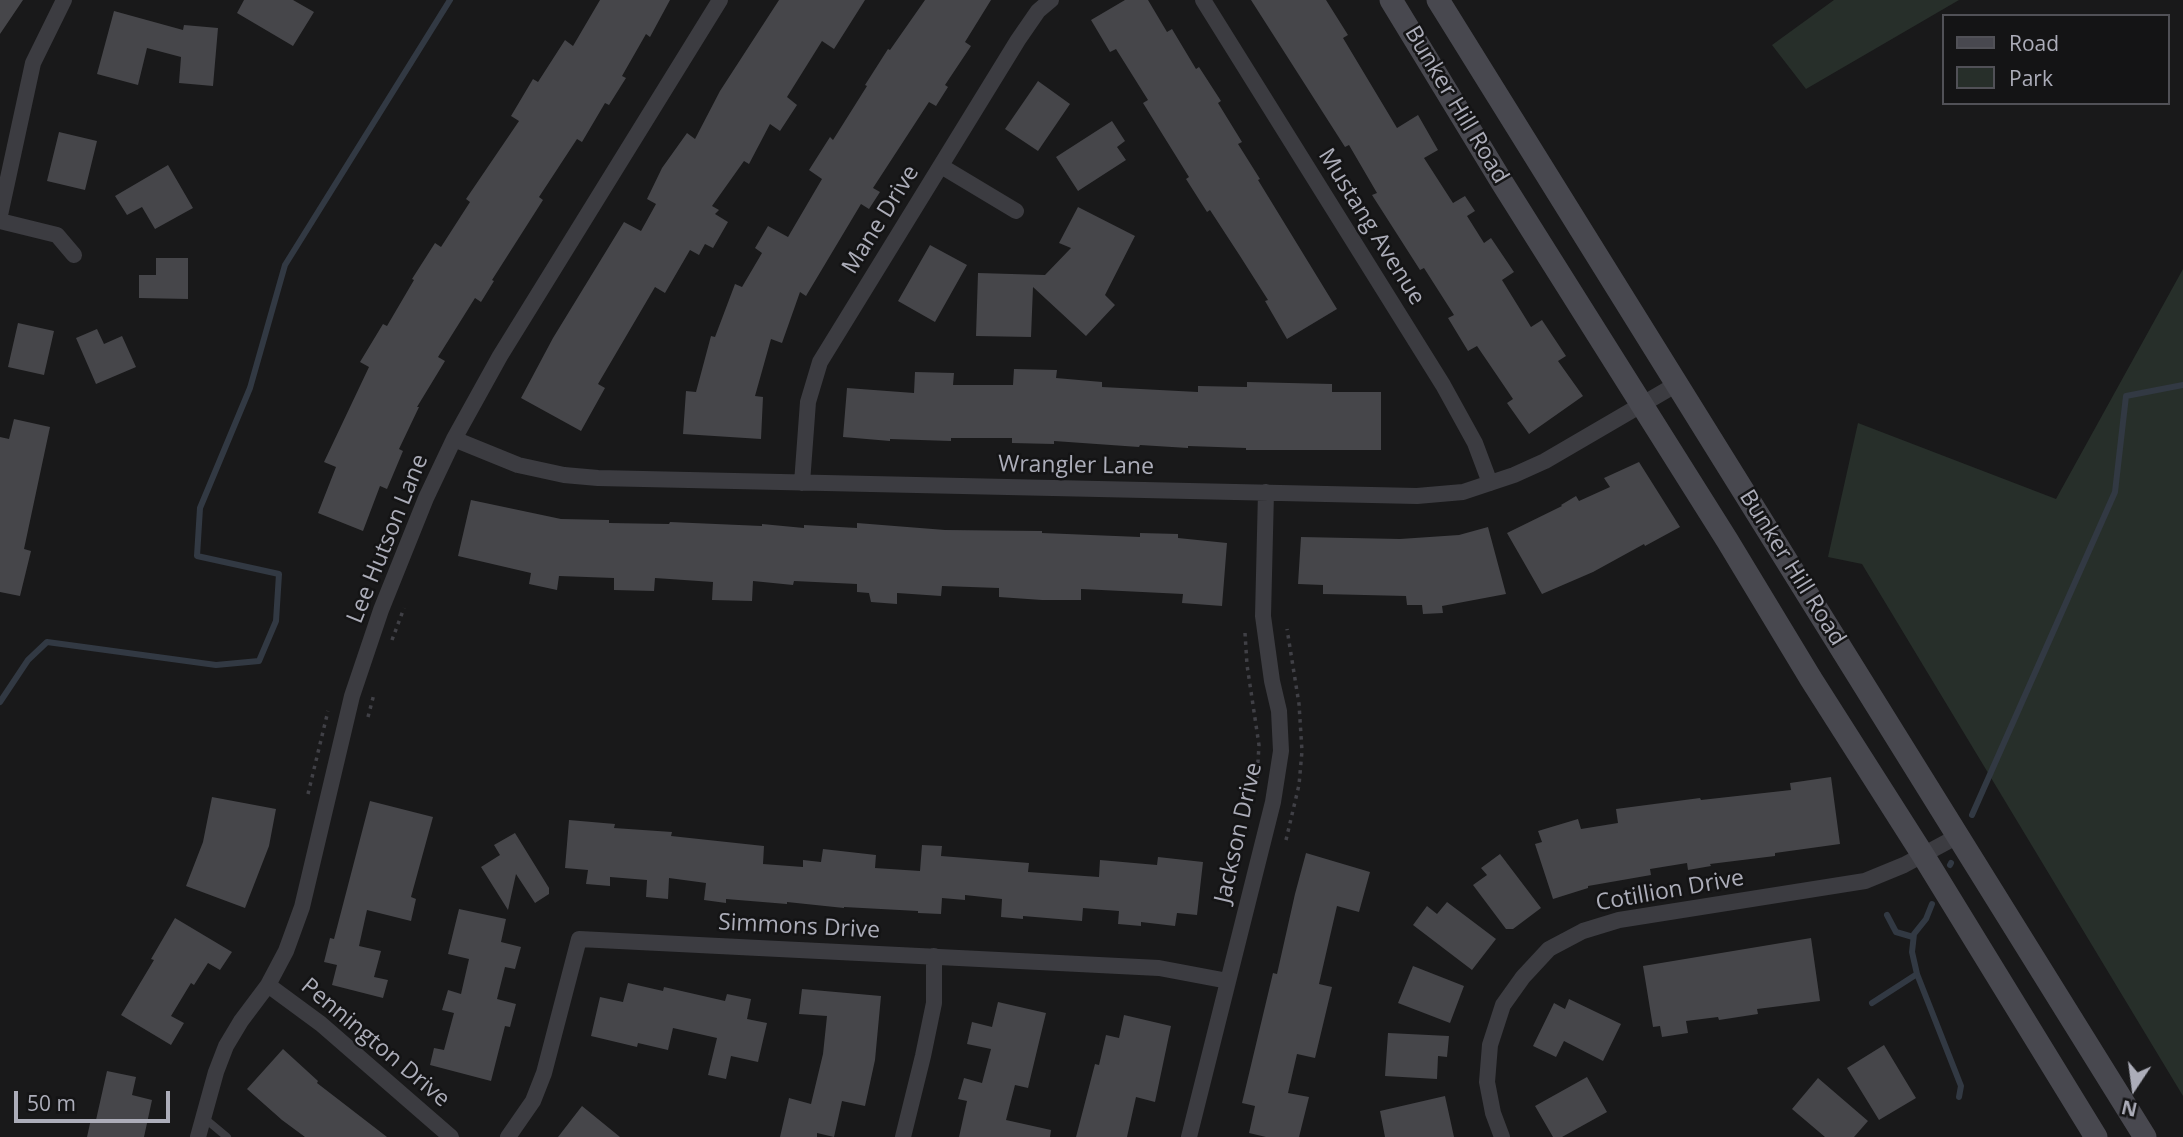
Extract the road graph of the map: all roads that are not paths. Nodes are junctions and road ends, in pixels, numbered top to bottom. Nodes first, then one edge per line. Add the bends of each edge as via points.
1 (64, 0) edge
2 (720, 0) edge
3 (1051, 0) edge
4 (1203, 0) edge
5 (1391, 0) edge
6 (1438, 0) edge
7 (941, 166) junction
8 (1016, 211) dead end
9 (0, 215) edge
10 (0, 221) edge
11 (74, 255) dead end
12 (1676, 384) junction
13 (1642, 404) junction
14 (454, 439) junction
15 (802, 484) junction
16 (1490, 484) junction
17 (1266, 492) junction
18 (1958, 836) junction
19 (1923, 855) junction
20 (934, 957) junction
21 (1228, 981) junction
22 (268, 985) junction
23 (203, 1116) junction
24 (198, 1137) edge
25 (227, 1137) edge
26 (451, 1137) edge
27 (508, 1137) edge
28 (903, 1137) edge
29 (1189, 1137) edge
30 (1502, 1137) edge
31 (2096, 1137) edge
32 (2145, 1137) edge

1 - 9 street via 33,63
2 - 14 street, Lee Hutson Lane via 500,356
3 - 7 street, Mane Drive via 1018,40
4 - 16 street, Mustang Avenue via 1443,385 1475,443
5 - 13 main road, Bunker Hill Road
6 - 12 main road, Bunker Hill Road
7 - 8 street
7 - 15 street, Mane Drive via 820,362 807,402
10 - 11 street via 57,235
12 - 13 street, Wrangler Lane
12 - 18 main road, Bunker Hill Road
13 - 16 street, Wrangler Lane via 1545,461
13 - 19 main road, Bunker Hill Road
14 - 15 street, Wrangler Lane via 518,465 564,475
14 - 22 street, Lee Hutson Lane via 407,542 352,696 302,907
15 - 17 street, Wrangler Lane
16 - 17 street, Wrangler Lane via 1463,492 1417,496
17 - 21 street, Jackson Drive via 1263,616 1281,751 1273,802
18 - 19 street, Cotillion Drive
18 - 32 main road, Bunker Hill Road
19 - 30 street, Cotillion Drive via 1865,881 1619,920 1583,931 1549,949 1503,1005 1490,1045 1487,1082
19 - 31 main road, Bunker Hill Road
20 - 21 street, Simmons Drive via 1159,968
20 - 27 street, Simmons Drive via 579,939 544,1073 533,1101
20 - 28 street via 934,1003
21 - 29 street, Jackson Drive
22 - 23 street, Lee Hutson Lane via 226,1046
22 - 26 street, Pennington Drive via 321,1024
23 - 24 street, Lee Hutson Lane
23 - 25 lane

